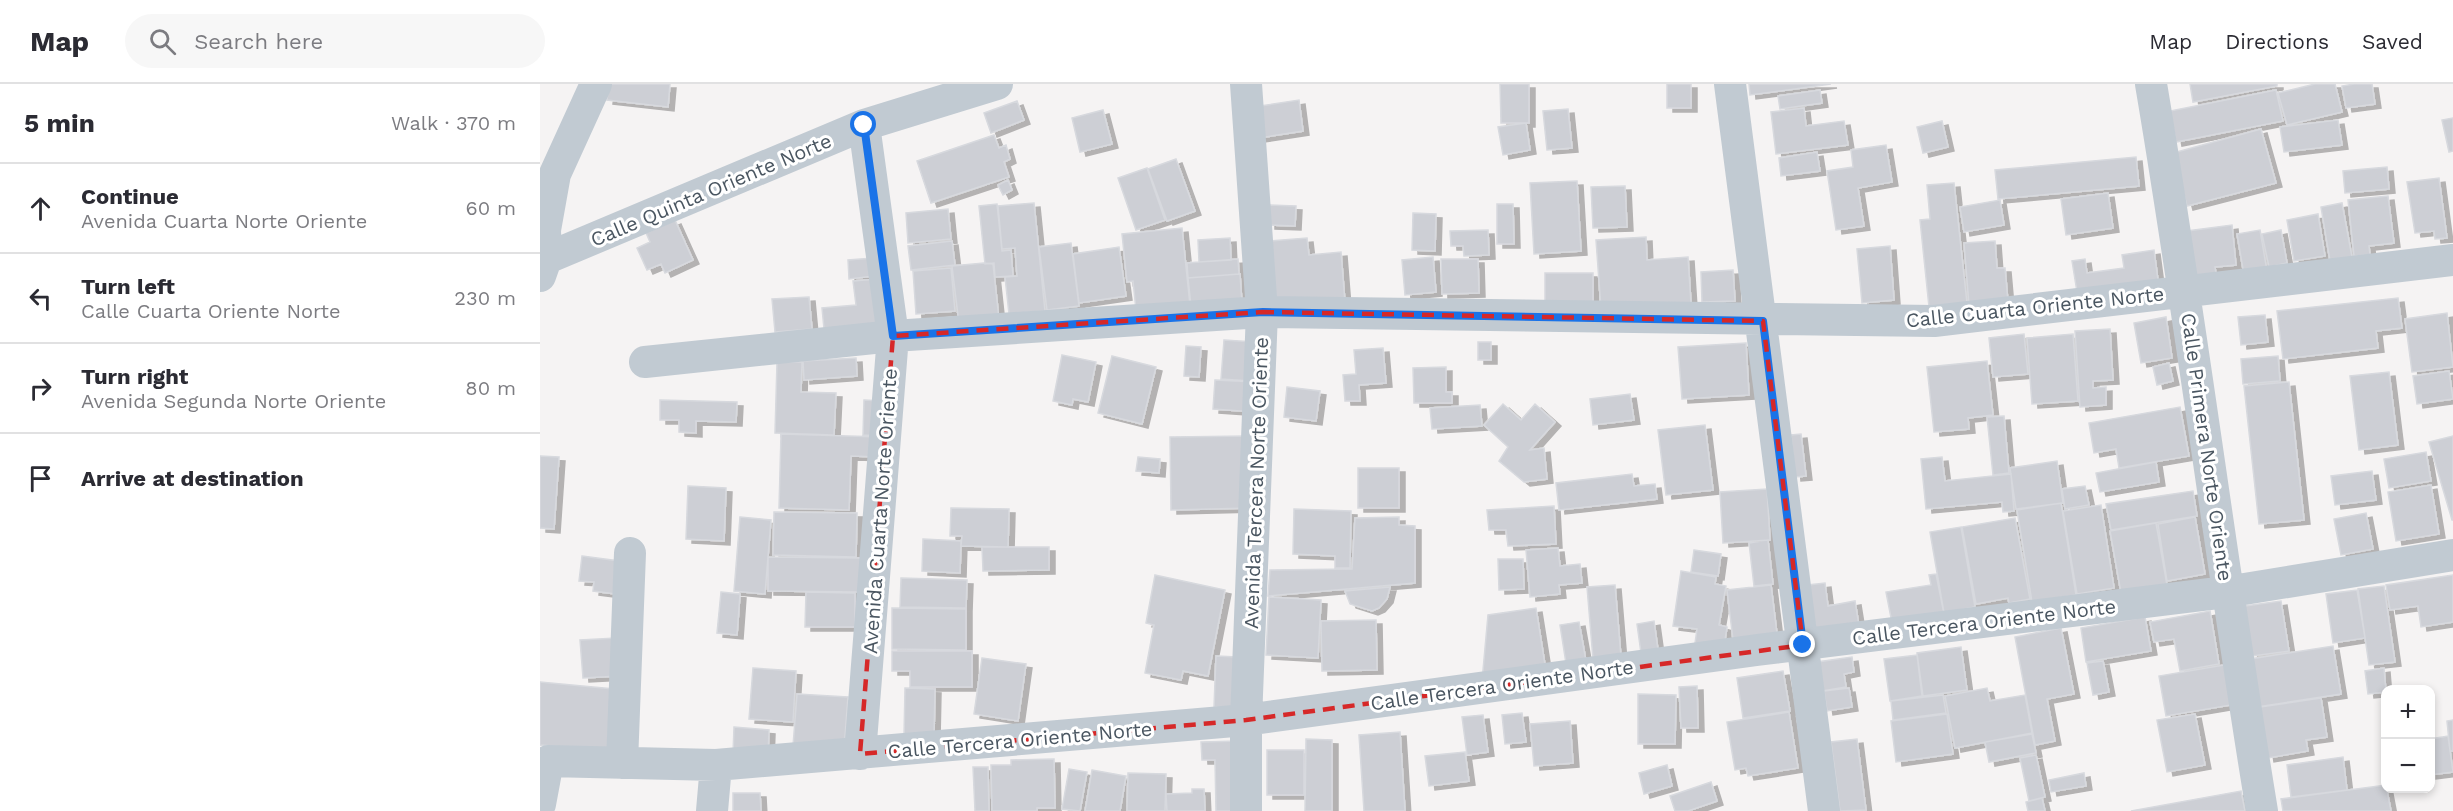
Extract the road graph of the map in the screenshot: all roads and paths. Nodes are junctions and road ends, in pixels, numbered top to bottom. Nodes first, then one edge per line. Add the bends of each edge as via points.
1 (596, 84) edge
2 (997, 84) edge
3 (1246, 84) edge
4 (1730, 84) edge
5 (2151, 84) edge
6 (864, 125) junction
7 (2453, 260) edge
8 (542, 265) edge
9 (2186, 291) junction
10 (1263, 312) junction
11 (1763, 321) junction
12 (893, 336) junction
13 (645, 362) dead end
14 (630, 553) dead end
15 (2453, 555) edge
16 (2226, 592) junction
17 (1803, 645) junction
18 (1246, 720) junction
19 (860, 754) junction
20 (621, 763) junction
21 (716, 765) junction
22 (540, 804) edge
23 (712, 811) edge
24 (1246, 811) edge
25 (1824, 811) edge
26 (2262, 811) edge

1 - 8 street via 555,174
2 - 6 street, Calle Quinta Oriente Norte
3 - 10 street, Avenida Tercera Norte Oriente
4 - 11 street
5 - 9 street, Calle Primera Norte Oriente
6 - 8 street, Calle Quinta Oriente Norte
6 - 12 street, Avenida Cuarta Norte Oriente
7 - 9 street, Calle Cuarta Oriente Norte
9 - 11 street, Calle Cuarta Oriente Norte via 1934,321
9 - 16 street, Calle Primera Norte Oriente
10 - 11 street, Calle Cuarta Oriente Norte
10 - 12 street, Calle Cuarta Oriente Norte
10 - 18 street, Avenida Tercera Norte Oriente
11 - 17 street
12 - 13 street, Calle Cuarta Oriente Norte
12 - 19 street, Avenida Cuarta Norte Oriente
14 - 20 street
15 - 16 street, Calle Tercera Oriente Norte
16 - 17 street, Calle Tercera Oriente Norte
16 - 26 street, Calle Primera Norte Oriente
17 - 18 street, Calle Tercera Oriente Norte
17 - 25 street
18 - 19 street, Calle Tercera Oriente Norte
18 - 24 street, Avenida Tercera Norte Oriente
19 - 21 street, Calle Tercera Oriente Norte
20 - 21 street, Calle Tercera Oriente Norte
20 - 22 street, Calle Tercera Oriente Norte via 548,761
21 - 23 street

